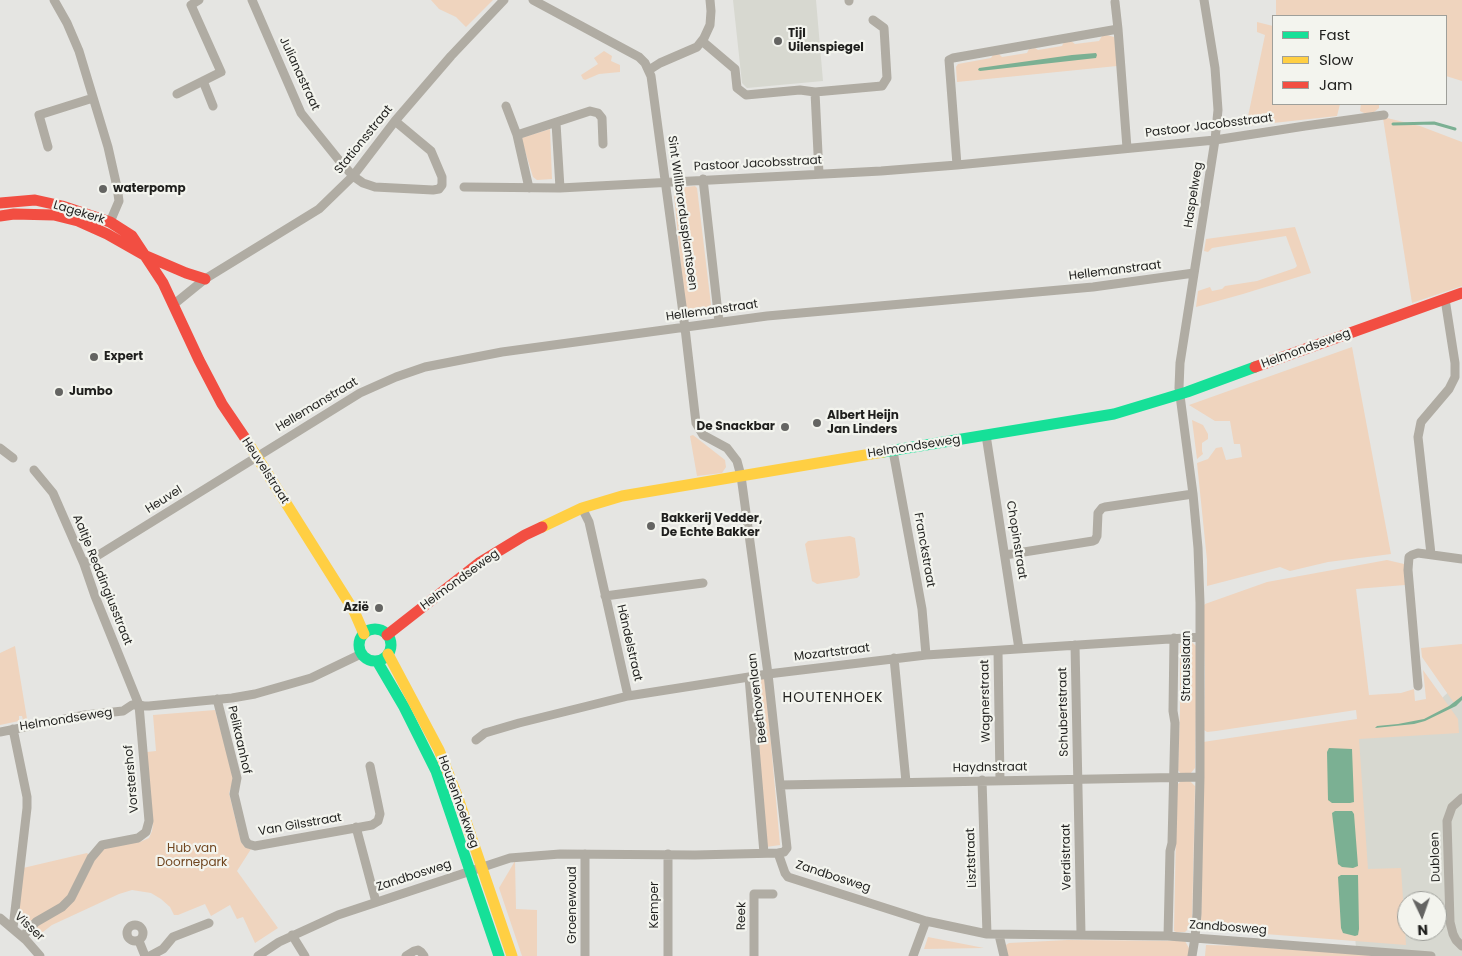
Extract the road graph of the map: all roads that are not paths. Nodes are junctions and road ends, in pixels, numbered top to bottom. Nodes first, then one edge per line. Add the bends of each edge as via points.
1 (54, 0) edge
2 (199, 0) edge
3 (252, 0) edge
4 (504, 0) edge
5 (533, 0) edge
6 (710, 0) edge
7 (1204, 0) edge
8 (1116, 2) dead end
9 (873, 20) dead end
10 (1118, 29) junction
11 (702, 41) junction
12 (649, 70) junction
13 (202, 81) junction
14 (814, 92) junction
15 (176, 94) dead end
16 (93, 98) junction
17 (213, 106) dead end
18 (506, 106) dead end
19 (1384, 115) dead end
20 (395, 121) junction
21 (556, 122) junction
22 (517, 135) junction
23 (1215, 140) junction
24 (603, 144) dead end
25 (48, 147) dead end
26 (1127, 148) junction
27 (957, 165) junction
28 (819, 174) junction
29 (353, 176) junction
30 (704, 180) junction
31 (665, 182) junction
32 (464, 187) dead end
33 (529, 188) junction
34 (560, 188) junction
35 (0, 203) edge
36 (0, 216) edge
37 (110, 222) junction
38 (144, 255) junction
39 (1194, 273) junction
40 (205, 279) junction
41 (1462, 293) edge
42 (1445, 299) junction
43 (173, 305) junction
44 (719, 322) junction
45 (685, 328) junction
46 (1180, 394) junction
47 (986, 435) junction
48 (0, 448) edge
49 (893, 451) junction
50 (256, 456) junction
51 (13, 458) dead end
52 (34, 470) dead end
53 (741, 476) junction
54 (1193, 494) junction
55 (582, 508) junction
56 (1431, 554) junction
57 (1005, 555) junction
58 (1462, 559) edge
59 (84, 564) junction
60 (703, 583) dead end
61 (605, 596) junction
62 (364, 634) junction
63 (387, 635) junction
64 (1200, 637) junction
65 (1174, 638) junction
66 (1075, 645) junction
67 (1019, 650) junction
68 (998, 651) junction
69 (361, 654) junction
70 (388, 654) junction
71 (926, 655) junction
72 (894, 658) junction
73 (377, 661) junction
74 (768, 674) junction
75 (749, 677) junction
76 (1418, 686) dead end
77 (628, 696) junction
78 (217, 700) junction
79 (139, 704) junction
80 (14, 729) junction
81 (0, 732) edge
82 (476, 740) dead end
83 (370, 766) dead end
84 (1173, 777) junction
85 (1200, 777) junction
86 (1077, 778) junction
87 (982, 780) junction
88 (1000, 781) junction
89 (906, 782) junction
90 (780, 784) junction
91 (1462, 798) edge
92 (356, 827) junction
93 (248, 844) joint
94 (764, 853) junction
95 (778, 853) junction
96 (585, 854) junction
97 (668, 854) junction
98 (481, 867) junction
99 (469, 871) junction
100 (773, 894) dead end
101 (376, 902) junction
102 (0, 918) edge
103 (926, 920) junction
104 (210, 923) dead end
105 (13, 928) junction
106 (987, 934) junction
107 (1081, 934) junction
108 (292, 935) junction
109 (999, 935) junction
110 (23, 936) junction
111 (1168, 936) junction
112 (1195, 938) junction
113 (139, 941) dead end
114 (1462, 946) edge
115 (421, 953) edge
116 (40, 956) edge
117 (145, 956) edge
118 (150, 956) edge
119 (258, 956) edge
120 (305, 956) edge
121 (406, 956) edge
122 (499, 956) edge
123 (512, 956) edge
124 (586, 956) edge
125 (668, 956) edge
126 (754, 956) edge
127 (913, 956) edge
128 (1004, 956) edge
129 (1192, 956) edge
130 (1431, 956) edge

1 - 16 street via 68,22
2 - 13 street via 191,5 221,72
3 - 29 street, Julianastraat via 301,113
4 - 20 street, Stationsstraat
5 - 12 street via 638,57
6 - 11 street via 710,26
7 - 23 street, Haspelweg via 1218,101
8 - 10 street, Pastoor Jacobsstraat
9 - 14 street via 884,28 887,78 882,86
10 - 26 street, Pastoor Jacobsstraat
10 - 27 street via 949,60
11 - 12 street via 697,47
11 - 14 street via 735,69 737,88 746,95 800,90
12 - 31 street, Sint Willibrordusplantsoen
13 - 15 street
13 - 17 street
14 - 28 street
16 - 25 street via 39,115
16 - 37 street via 108,147 119,201
18 - 22 street
19 - 23 street, Pastoor Jacobsstraat
20 - 29 street, Stationsstraat
20 - 29 street via 431,151 442,177 439,188 375,187
21 - 22 street
21 - 24 street via 590,111 598,113 602,118
21 - 34 street
22 - 33 street
23 - 26 street, Pastoor Jacobsstraat
23 - 39 street, Haspelweg
26 - 27 street, Pastoor Jacobsstraat
27 - 28 street, Pastoor Jacobsstraat
28 - 30 street, Pastoor Jacobsstraat
29 - 40 street, Stationsstraat via 319,209
30 - 31 street, Pastoor Jacobsstraat
30 - 44 street, Sint Willibrordusplantsoen
31 - 34 street, Pastoor Jacobsstraat
31 - 45 street, Sint Willibrordusplantsoen
32 - 33 street, Pastoor Jacobsstraat
33 - 34 street, Pastoor Jacobsstraat
35 - 37 street, Lagekerk via 35,200
36 - 38 street, Lagekerk via 61,216 100,230
37 - 38 street, Lagekerk via 132,236
38 - 40 street
38 - 43 street, Lagekerk
39 - 44 street, Hellemanstraat via 1093,288
39 - 46 street, Haspelweg via 1180,363
40 - 43 street, Stationsstraat
41 - 42 street, Helmondseweg
42 - 46 street, Helmondseweg
42 - 56 street via 1455,377 1421,422 1418,437
43 - 50 street, Heuvelstraat via 222,404
44 - 45 street, Hellemanstraat
45 - 50 street, Hellemanstraat via 502,352 426,368 360,393
45 - 53 street, Sint Willibrordusplantsoen via 696,423 703,435 727,448 737,461
46 - 47 street, Helmondseweg via 1114,414
46 - 54 street, Strausslaan
47 - 49 street, Helmondseweg
47 - 57 street, Chopinstraat
48 - 51 street
49 - 53 street, Helmondseweg
49 - 71 street, Franckstraat via 922,609
50 - 59 street, Heuvel
50 - 62 street, Heuvelstraat via 354,611
52 - 59 street, Aaltje Reddingiusstraat via 53,493
53 - 55 street, Helmondseweg via 622,496
53 - 74 street, Beethovenlaan
54 - 57 street via 1105,507 1098,513 1095,540
54 - 64 street, Strausslaan
55 - 61 street, Händelstraat via 589,522
55 - 63 street, Helmondseweg via 525,535 479,563
56 - 58 street
56 - 76 street via 1418,553 1409,557
57 - 67 street, Chopinstraat
59 - 79 street, Aaltje Reddingiusstraat
60 - 61 street, Händelstraat
61 - 77 street, Händelstraat
62 - 63 street via 373,629
62 - 69 street via 359,646
63 - 70 street via 391,648
64 - 65 street, Mozartstraat
64 - 85 street, Strausslaan
65 - 66 street, Mozartstraat
65 - 84 street, Strausslaan
66 - 67 street, Mozartstraat
66 - 86 street, Schubertstraat
67 - 68 street, Mozartstraat
68 - 71 street, Mozartstraat
68 - 88 street, Wagnerstraat
69 - 73 street via 368,660
69 - 78 street, Helmondseweg via 311,678 255,694
70 - 73 street
70 - 98 street, Houtenhoekweg via 438,750
71 - 72 street, Mozartstraat
72 - 74 street, Mozartstraat
72 - 89 street
73 - 99 street, Houtenhoekweg via 436,771
74 - 75 street, Mozartstraat
74 - 90 street, Beethovenlaan
75 - 77 street, Mozartstraat
75 - 94 street, Beethovenlaan
77 - 82 street, Mozartstraat via 519,723 485,733
78 - 79 street, Helmondseweg via 149,706
78 - 93 street, Pelikaanhof via 237,778 234,794
79 - 80 street, Helmondseweg via 123,711 85,714
79 - 110 street, Vorstershof via 149,821 146,832 138,838 102,845 91,858 71,898 36,922
80 - 81 street, Helmondseweg
80 - 105 street via 28,808
83 - 92 street, Van Gilsstraat via 380,814 372,825
84 - 85 street, Haydnstraat
84 - 86 street, Haydnstraat
84 - 111 street, Strausslaan
85 - 112 street, Strausslaan
86 - 88 street, Haydnstraat
86 - 107 street, Verdistraat
87 - 88 street, Haydnstraat
87 - 89 street, Haydnstraat
87 - 106 street, Lisztstraat
89 - 90 street, Haydnstraat
90 - 95 street, Beethovenlaan via 787,848
91 - 114 street, Dubloen via 1452,807 1447,821 1450,922 1453,934
92 - 93 street, Van Gilsstraat via 255,846
92 - 101 street, Van Gilsstraat
94 - 95 street, Zandbosweg
94 - 97 street, Zandbosweg
95 - 103 street, Zandbosweg via 788,877
96 - 97 street, Zandbosweg
96 - 98 street, Zandbosweg via 510,858
96 - 124 street, Groenewoud
97 - 125 street, Kemper
98 - 99 street, Zandbosweg
98 - 123 street, Houtenhoekweg
99 - 101 street, Zandbosweg
99 - 122 street, Houtenhoekweg
100 - 126 street, Reek via 754,894
101 - 108 street, Zandbosweg
102 - 105 street, Visser
103 - 106 street, Zandbosweg
103 - 127 street
104 - 118 street via 173,937 163,949
105 - 110 street, Visser
106 - 109 street, Zandbosweg
107 - 109 street, Zandbosweg
107 - 111 street, Zandbosweg
108 - 119 street, Zandbosweg
108 - 120 street
109 - 128 street
110 - 116 street, Visser
111 - 112 street, Zandbosweg
112 - 129 street, Strausslaan
112 - 130 street, Zandbosweg
113 - 117 street
115 - 121 street via 414,950

